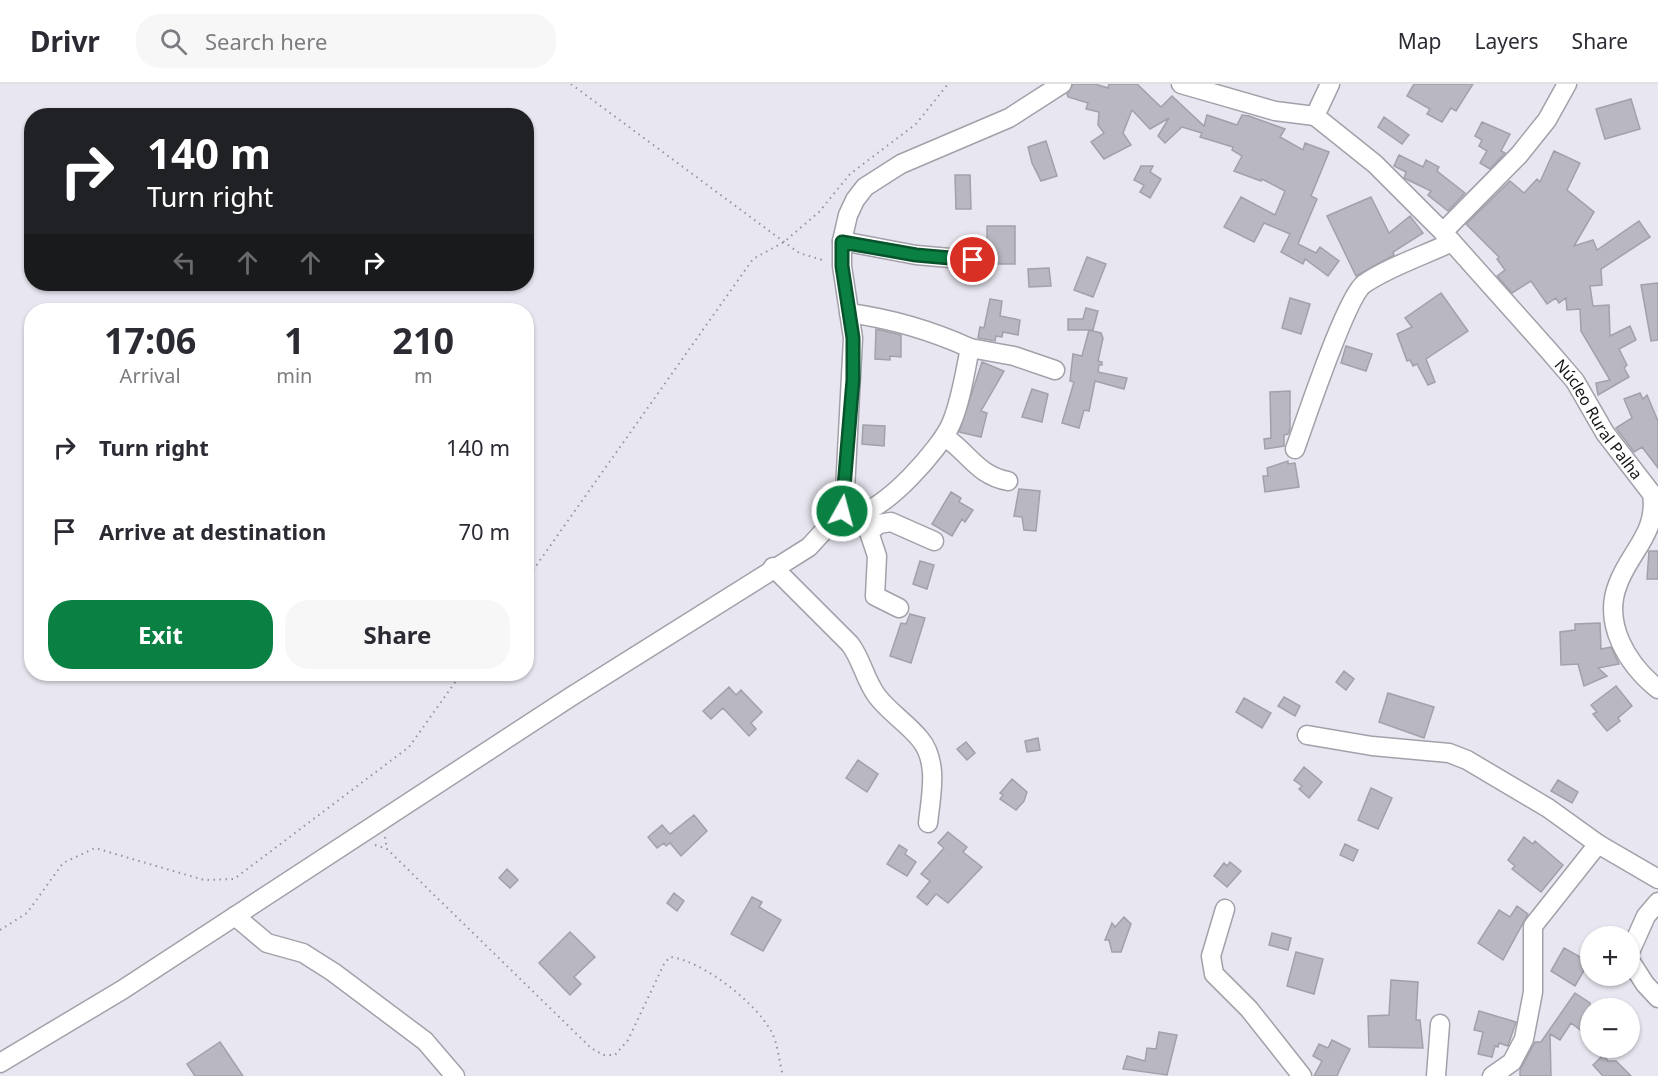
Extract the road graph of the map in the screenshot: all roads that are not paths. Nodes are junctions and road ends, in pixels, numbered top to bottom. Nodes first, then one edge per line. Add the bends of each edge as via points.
1 (1062, 84) edge
2 (1181, 84) edge
3 (1330, 84) edge
4 (1567, 84) edge
5 (1315, 116) junction
6 (1447, 237) junction
7 (842, 242) junction
8 (973, 260) dead end
9 (849, 313) junction
10 (970, 348) junction
11 (1055, 370) dead end
12 (945, 437) junction
13 (1295, 449) dead end
14 (1008, 481) dead end
15 (849, 512) junction
16 (869, 532) junction
17 (934, 541) dead end
18 (773, 567) junction
19 (899, 609) dead end
20 (1658, 689) edge
21 (1307, 735) dead end
22 (928, 823) dead end
23 (1598, 844) junction
24 (1658, 879) edge
25 (1658, 902) edge
26 (1224, 909) dead end
27 (235, 916) junction
28 (1640, 929) edge
29 (1640, 974) edge
30 (1658, 998) edge
31 (1440, 1024) dead end
32 (0, 1063) edge
33 (455, 1076) edge
34 (1302, 1076) edge
35 (1436, 1076) edge
36 (1492, 1076) edge

1 - 7 street via 1008,118 901,164 865,187 848,215
2 - 5 street via 1275,111
3 - 5 street
4 - 6 street via 1547,120
5 - 6 street, Núcleo Rural Palha via 1375,164
6 - 13 street via 1358,290
6 - 20 street, Núcleo Rural Palha via 1575,381 1605,433 1652,494 1656,522 1618,582 1614,608 1620,643 1631,663
7 - 8 street
7 - 9 street
9 - 10 street via 894,320
9 - 15 street via 853,380
10 - 11 street via 1014,356
10 - 12 street
12 - 14 street via 983,473
12 - 15 street via 893,493 874,506
15 - 16 street
15 - 18 street via 809,547
16 - 17 street via 879,524 891,522
16 - 19 street via 877,556 875,596
18 - 22 street via 850,644 859,655 876,696 927,750 932,770
18 - 27 street
21 - 23 street via 1449,753 1548,808
23 - 24 street
23 - 36 street via 1533,926 1533,992 1524,1039 1512,1062
25 - 28 street
26 - 34 street via 1210,966
27 - 32 street
27 - 33 street via 267,943 303,953 333,972 425,1041
29 - 30 street
31 - 35 street

